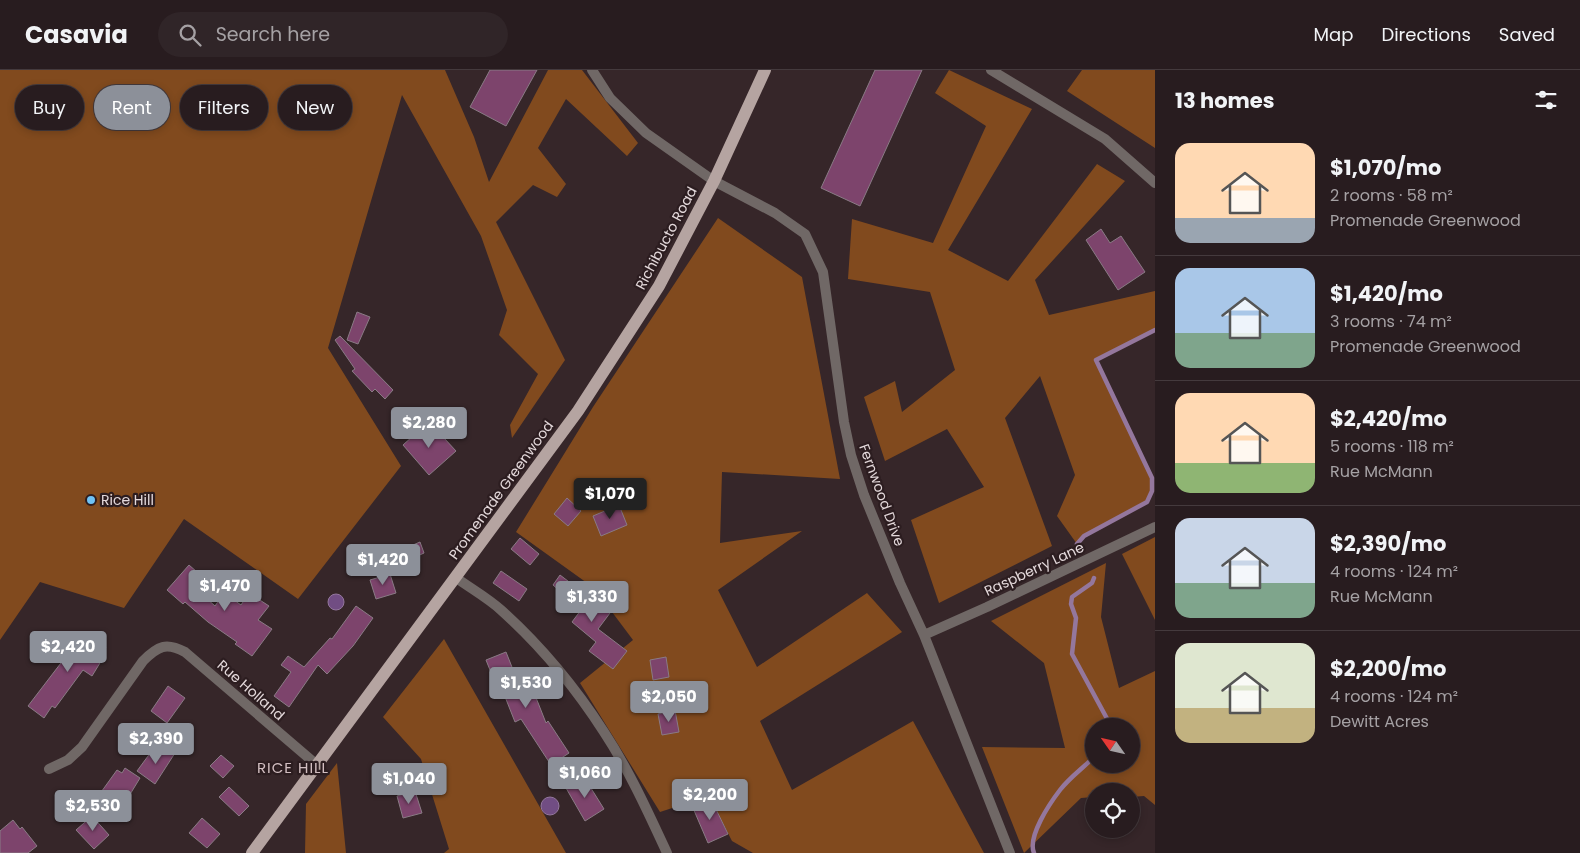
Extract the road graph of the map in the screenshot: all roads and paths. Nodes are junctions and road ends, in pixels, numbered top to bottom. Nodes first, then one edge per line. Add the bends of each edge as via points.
1 (592, 70) edge
2 (765, 70) edge
3 (991, 70) edge
4 (714, 181) junction
5 (1155, 183) edge
6 (578, 411) joint
7 (1155, 526) edge
8 (455, 577) junction
9 (924, 634) junction
10 (317, 765) junction
11 (49, 769) dead end
12 (252, 853) edge
13 (667, 853) edge
14 (1010, 853) edge

1 - 4 street, Fernwood Drive via 610,98 646,133
2 - 4 main road, Richibucto Road
3 - 5 street via 1105,138
4 - 6 main road, Richibucto Road via 659,286
4 - 9 street, Fernwood Drive via 775,213 805,234 820,265 852,455 864,495
6 - 8 main road, Promenade Greenwood
7 - 9 street, Raspberry Lane
8 - 10 main road, Promenade Greenwood
8 - 13 street via 500,609 542,650 576,691 605,732 641,796
9 - 14 street, Fernwood Drive
10 - 11 street, Rue Holland via 185,652 163,646 143,661 82,747 68,760
10 - 12 main road, Promenade Greenwood

